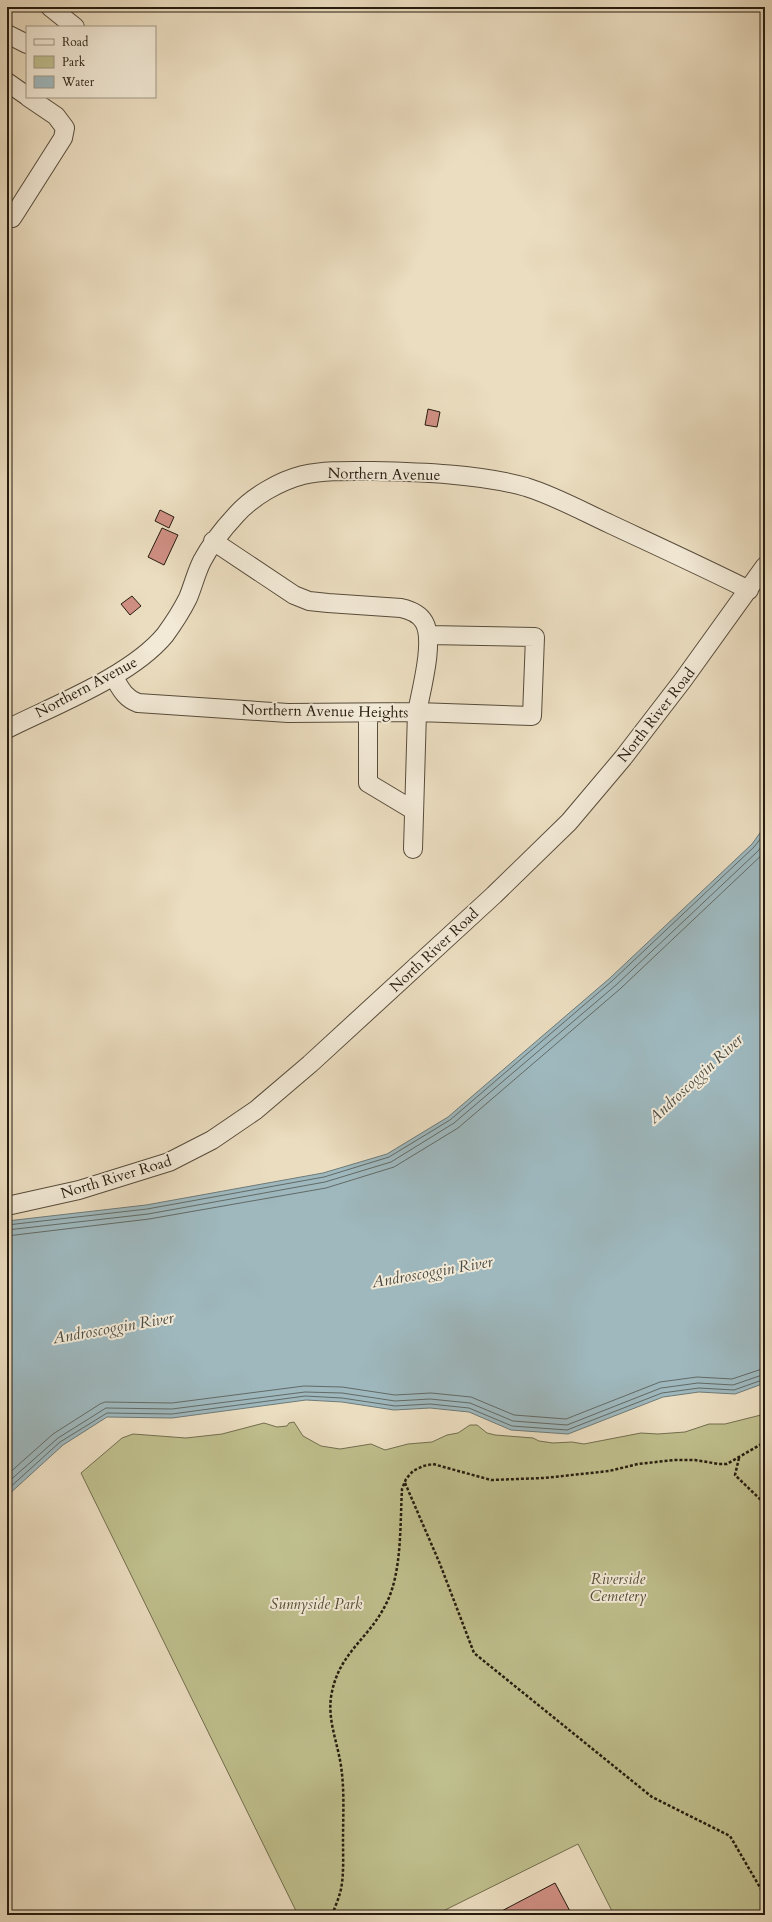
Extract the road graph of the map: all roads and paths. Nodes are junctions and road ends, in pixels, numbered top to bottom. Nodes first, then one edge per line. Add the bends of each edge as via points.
1 (50, 7) edge
2 (74, 26) edge
3 (7, 34) edge
4 (26, 44) edge
5 (7, 82) edge
6 (26, 96) edge
7 (29, 98) edge
8 (7, 217) edge
9 (213, 541) junction
10 (765, 566) edge
11 (749, 590) junction
12 (428, 635) junction
13 (113, 676) junction
14 (368, 712) junction
15 (417, 712) junction
16 (7, 729) edge
17 (413, 810) junction
18 (413, 849) dead end
19 (7, 1206) edge
20 (765, 1442) edge
21 (739, 1457) junction
22 (405, 1483) junction
23 (765, 1504) edge
24 (765, 1896) edge
25 (332, 1915) edge

1 - 2 street
3 - 4 street
5 - 6 street
7 - 8 street via 56,116 65,128 63,138 16,212 12,218
9 - 11 street, Northern Avenue via 237,513 261,494 301,476 338,471 429,474 509,483 527,488 571,506
9 - 12 street via 294,595 309,601 401,608 411,611 424,622
9 - 13 street, Northern Avenue via 202,561 188,598 165,634 140,658
10 - 11 street, North River Road
11 - 19 street, North River Road via 623,758 569,822 310,1064 256,1110 212,1140 168,1162 79,1190
12 - 15 street, Northern Avenue Heights via 425,672
12 - 15 street via 535,637 532,716
13 - 14 street, Northern Avenue Heights via 122,692 130,700 138,703 288,713
13 - 16 street, Northern Avenue
14 - 15 street, Northern Avenue Heights
14 - 17 street via 368,783
15 - 17 street
17 - 18 street
20 - 21 path
21 - 22 path via 727,1464 674,1460 561,1477 499,1481 433,1464 413,1471
21 - 23 path via 735,1474
22 - 24 path via 474,1653 652,1797 730,1836
22 - 25 path via 402,1489 397,1563 392,1588 375,1623 342,1663 331,1699 331,1724 344,1788 343,1875 341,1890

